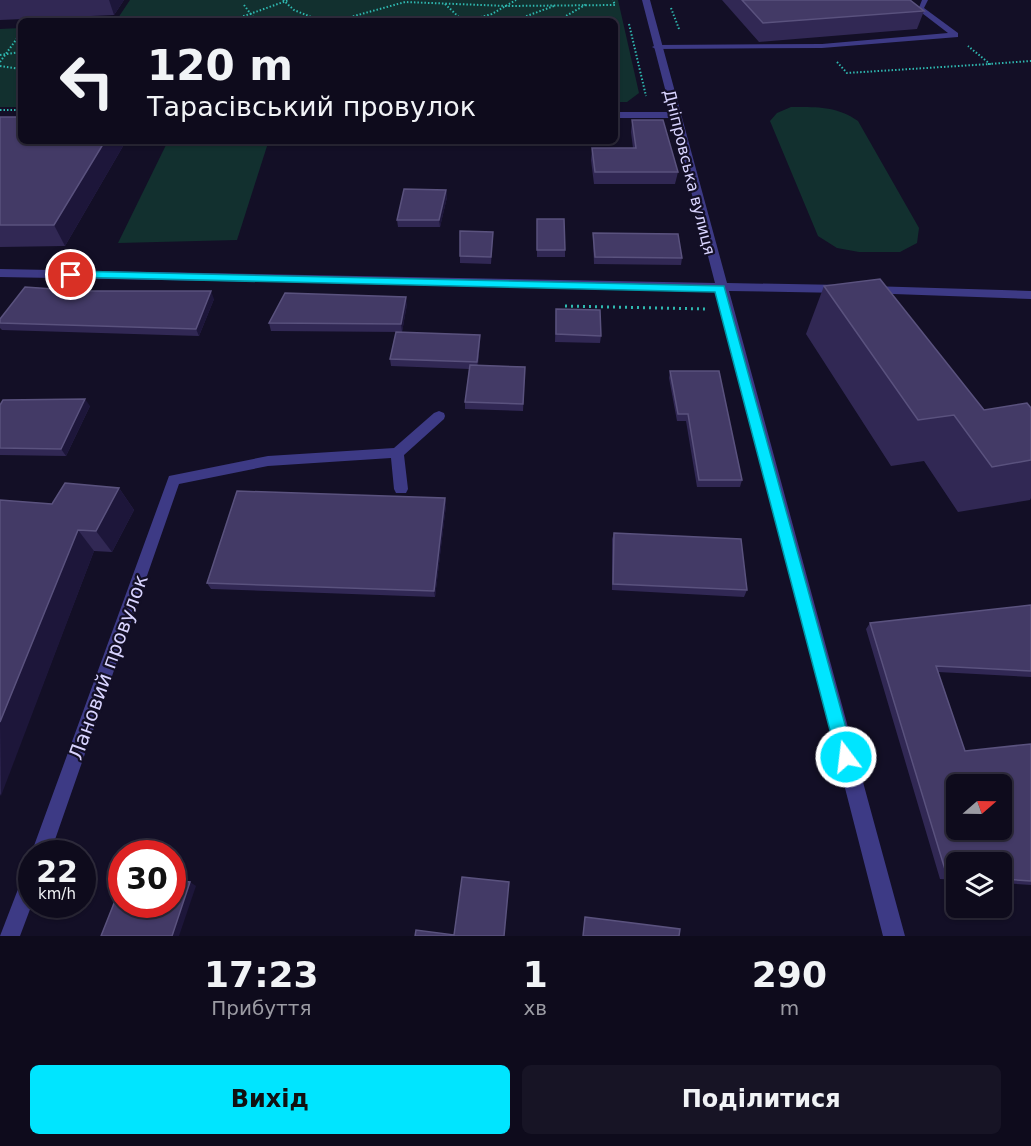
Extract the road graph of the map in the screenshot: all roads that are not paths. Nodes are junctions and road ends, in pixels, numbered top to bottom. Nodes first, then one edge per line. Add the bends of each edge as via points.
1 (645, 0) edge
2 (926, 0) edge
3 (656, 47) junction
4 (618, 115) edge
5 (677, 115) junction
6 (0, 273) edge
7 (720, 289) junction
8 (1031, 295) edge
9 (439, 416) dead end
10 (397, 453) junction
11 (401, 489) dead end
12 (45, 840) edge
13 (18, 915) edge
14 (10, 936) edge
15 (894, 936) edge

1 - 3 street, Дніпровська вулиця
2 - 3 lane via 920,9 955,36 822,46
3 - 5 street, Дніпровська вулиця
4 - 5 street
5 - 7 street, Дніпровська вулиця
6 - 7 street
7 - 8 street
7 - 15 street, Дніпровська вулиця
9 - 10 lane
10 - 11 lane
10 - 12 lane, Лановий провулок via 268,461 174,480
13 - 14 lane

